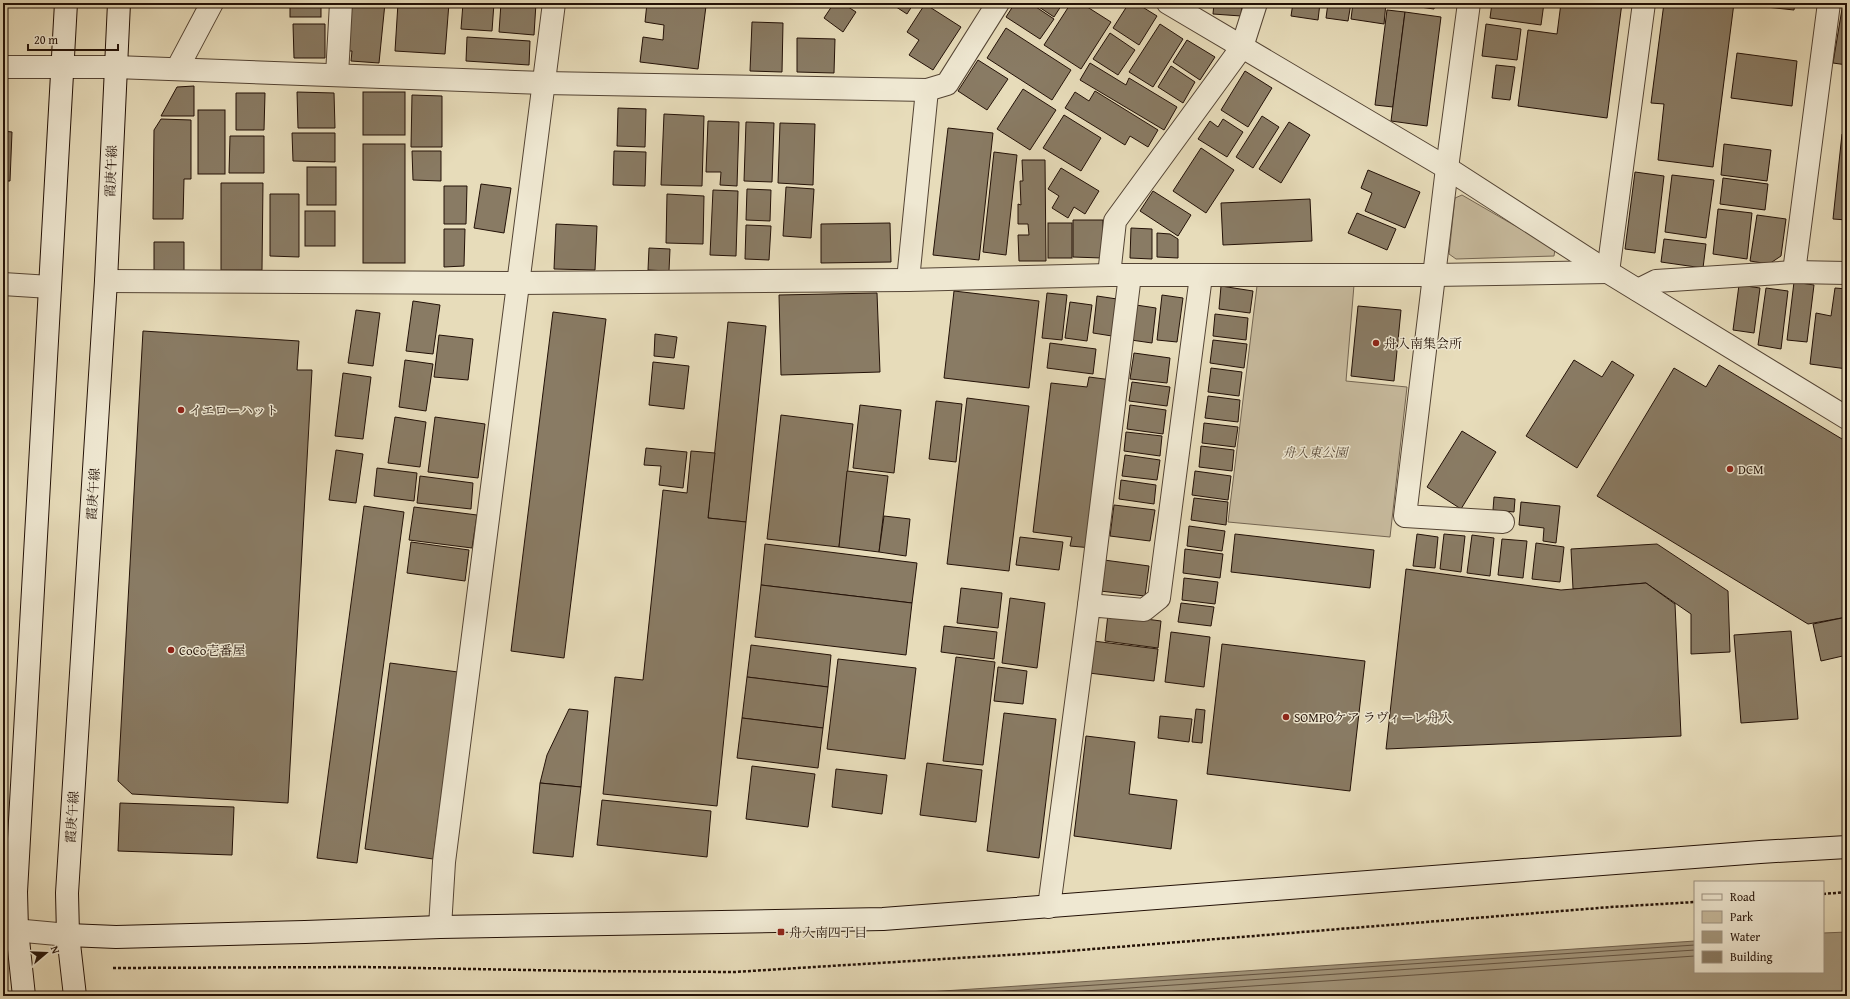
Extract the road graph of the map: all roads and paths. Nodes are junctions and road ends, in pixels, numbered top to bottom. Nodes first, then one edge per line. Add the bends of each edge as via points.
1 (66, 3) edge
2 (119, 3) edge
3 (212, 3) edge
4 (341, 3) edge
5 (554, 3) edge
6 (998, 3) edge
7 (1168, 3) edge
8 (1256, 3) edge
9 (1469, 3) edge
10 (1644, 3) edge
11 (1829, 3) edge
12 (1242, 47) junction
13 (3, 67) edge
14 (116, 67) junction
15 (62, 68) junction
16 (177, 69) junction
17 (337, 75) junction
18 (544, 83) junction
19 (927, 90) junction
20 (1447, 168) junction
21 (1608, 272) junction
22 (1794, 272) junction
23 (1847, 272) edge
24 (1120, 275) junction
25 (1434, 275) junction
26 (1201, 276) junction
27 (908, 280) junction
28 (106, 281) junction
29 (518, 283) junction
30 (3, 284) edge
31 (50, 287) junction
32 (1638, 290) junction
33 (1847, 418) edge
34 (1503, 522) dead end
35 (1088, 604) junction
36 (1847, 847) edge
37 (1847, 892) edge
38 (1824, 894) edge
39 (1694, 902) edge
40 (1049, 907) junction
41 (440, 927) junction
42 (10, 930) edge
43 (68, 934) junction
44 (113, 968) dead end
45 (23, 990) edge
46 (74, 990) edge

1 - 15 street
2 - 14 street, 霞庚午線
3 - 16 street
4 - 17 street
5 - 18 street
6 - 19 street via 947,84
7 - 12 street
8 - 12 street
9 - 20 street
10 - 21 street
11 - 22 street
12 - 20 street
12 - 24 street via 1115,221
13 - 15 street
14 - 15 street
14 - 16 street
14 - 28 street, 霞庚午線
15 - 31 street
16 - 17 street
17 - 18 street
18 - 19 street
18 - 29 street
19 - 27 street
20 - 21 street
20 - 25 street
21 - 25 street
21 - 32 street
22 - 23 street
22 - 32 street via 1656,281
24 - 26 street
24 - 27 street
24 - 35 street
25 - 26 street
25 - 34 street via 1405,516
26 - 35 street via 1159,598 1144,610
27 - 29 street
28 - 29 street
28 - 43 street, 霞庚午線 via 67,893
29 - 41 street via 444,862
30 - 31 street
31 - 42 street via 17,876
32 - 33 street
35 - 40 street
36 - 40 street
37 - 38 path
39 - 44 path via 1056,952 734,972 364,967
40 - 41 street via 883,919
41 - 43 street via 140,936
42 - 43 street
42 - 45 street
43 - 46 street, 霞庚午線

